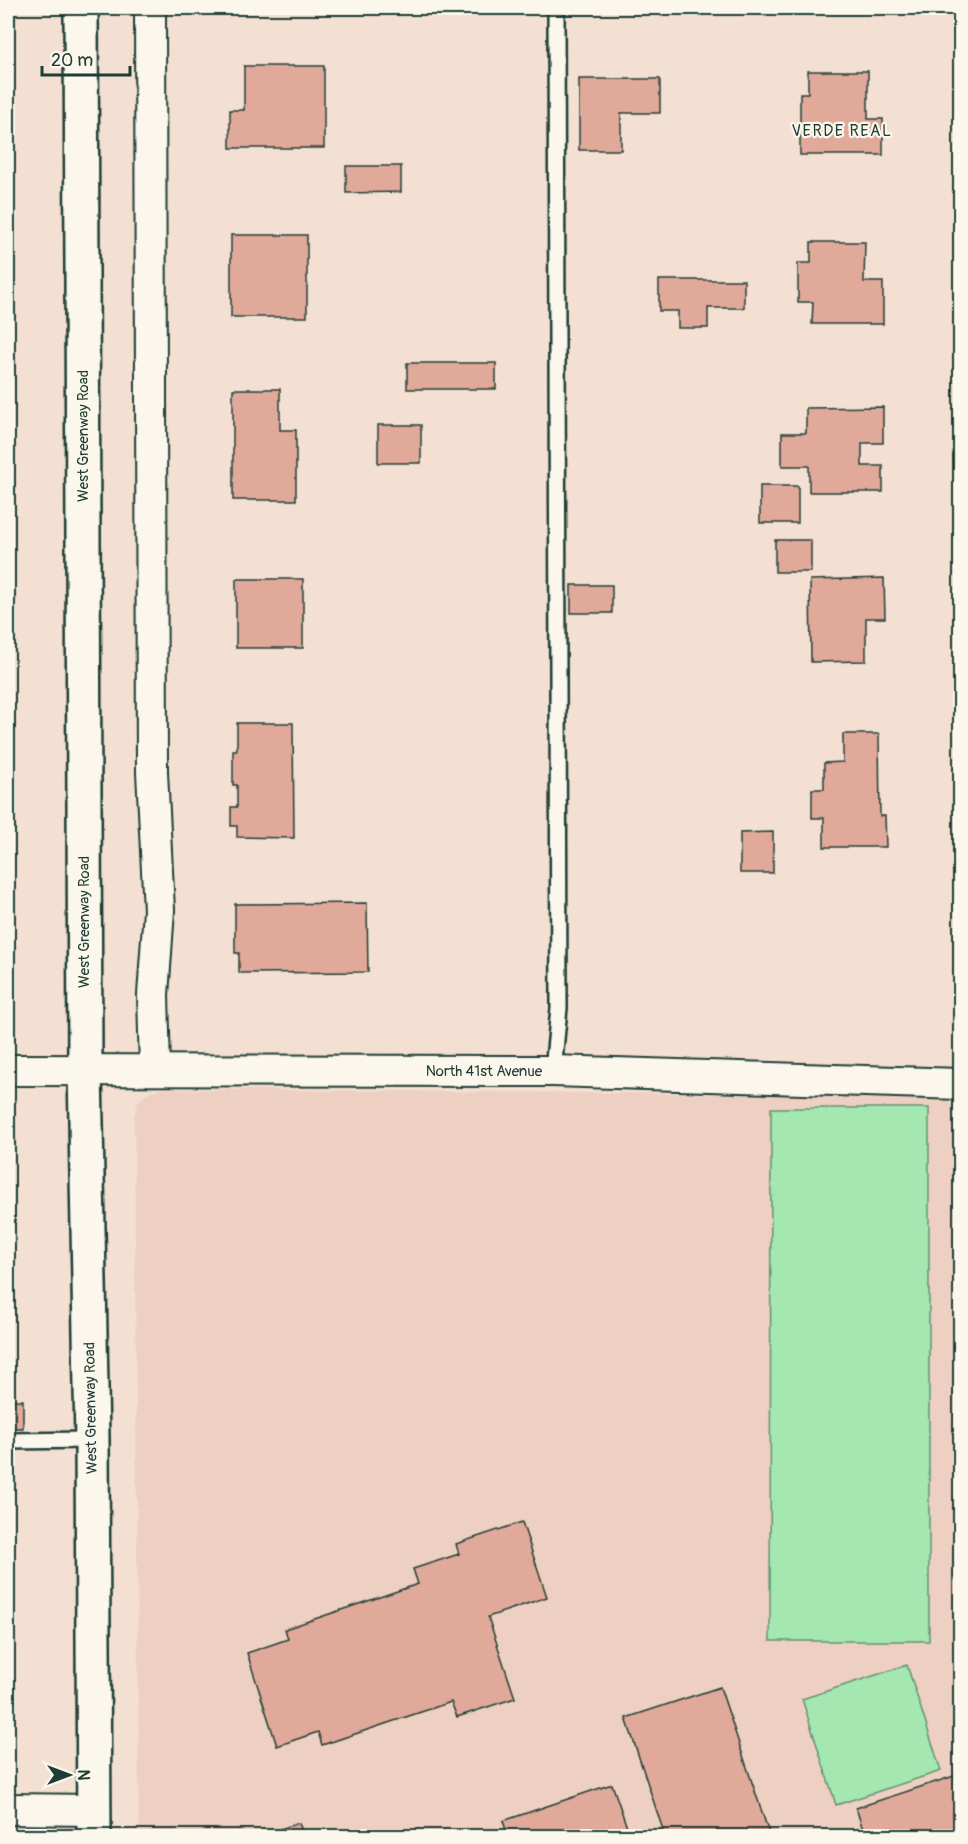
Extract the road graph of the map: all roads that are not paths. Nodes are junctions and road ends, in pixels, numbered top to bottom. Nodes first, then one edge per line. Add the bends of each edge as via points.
1 (81, 8) edge
2 (150, 8) edge
3 (556, 8) edge
4 (155, 1069) junction
5 (8, 1070) edge
6 (85, 1070) junction
7 (553, 1071) junction
8 (960, 1084) edge
9 (92, 1440) junction
10 (8, 1441) edge
11 (8, 1809) edge
12 (94, 1823) edge

1 - 6 main road, West Greenway Road
2 - 4 street via 152,772 159,910 153,995
3 - 7 lane via 559,1008
4 - 6 street, North 41st Avenue
4 - 7 street, North 41st Avenue
5 - 6 street, North 41st Avenue
6 - 9 main road, West Greenway Road
7 - 8 street, North 41st Avenue
9 - 10 lane
9 - 12 main road, West Greenway Road
11 - 12 street

